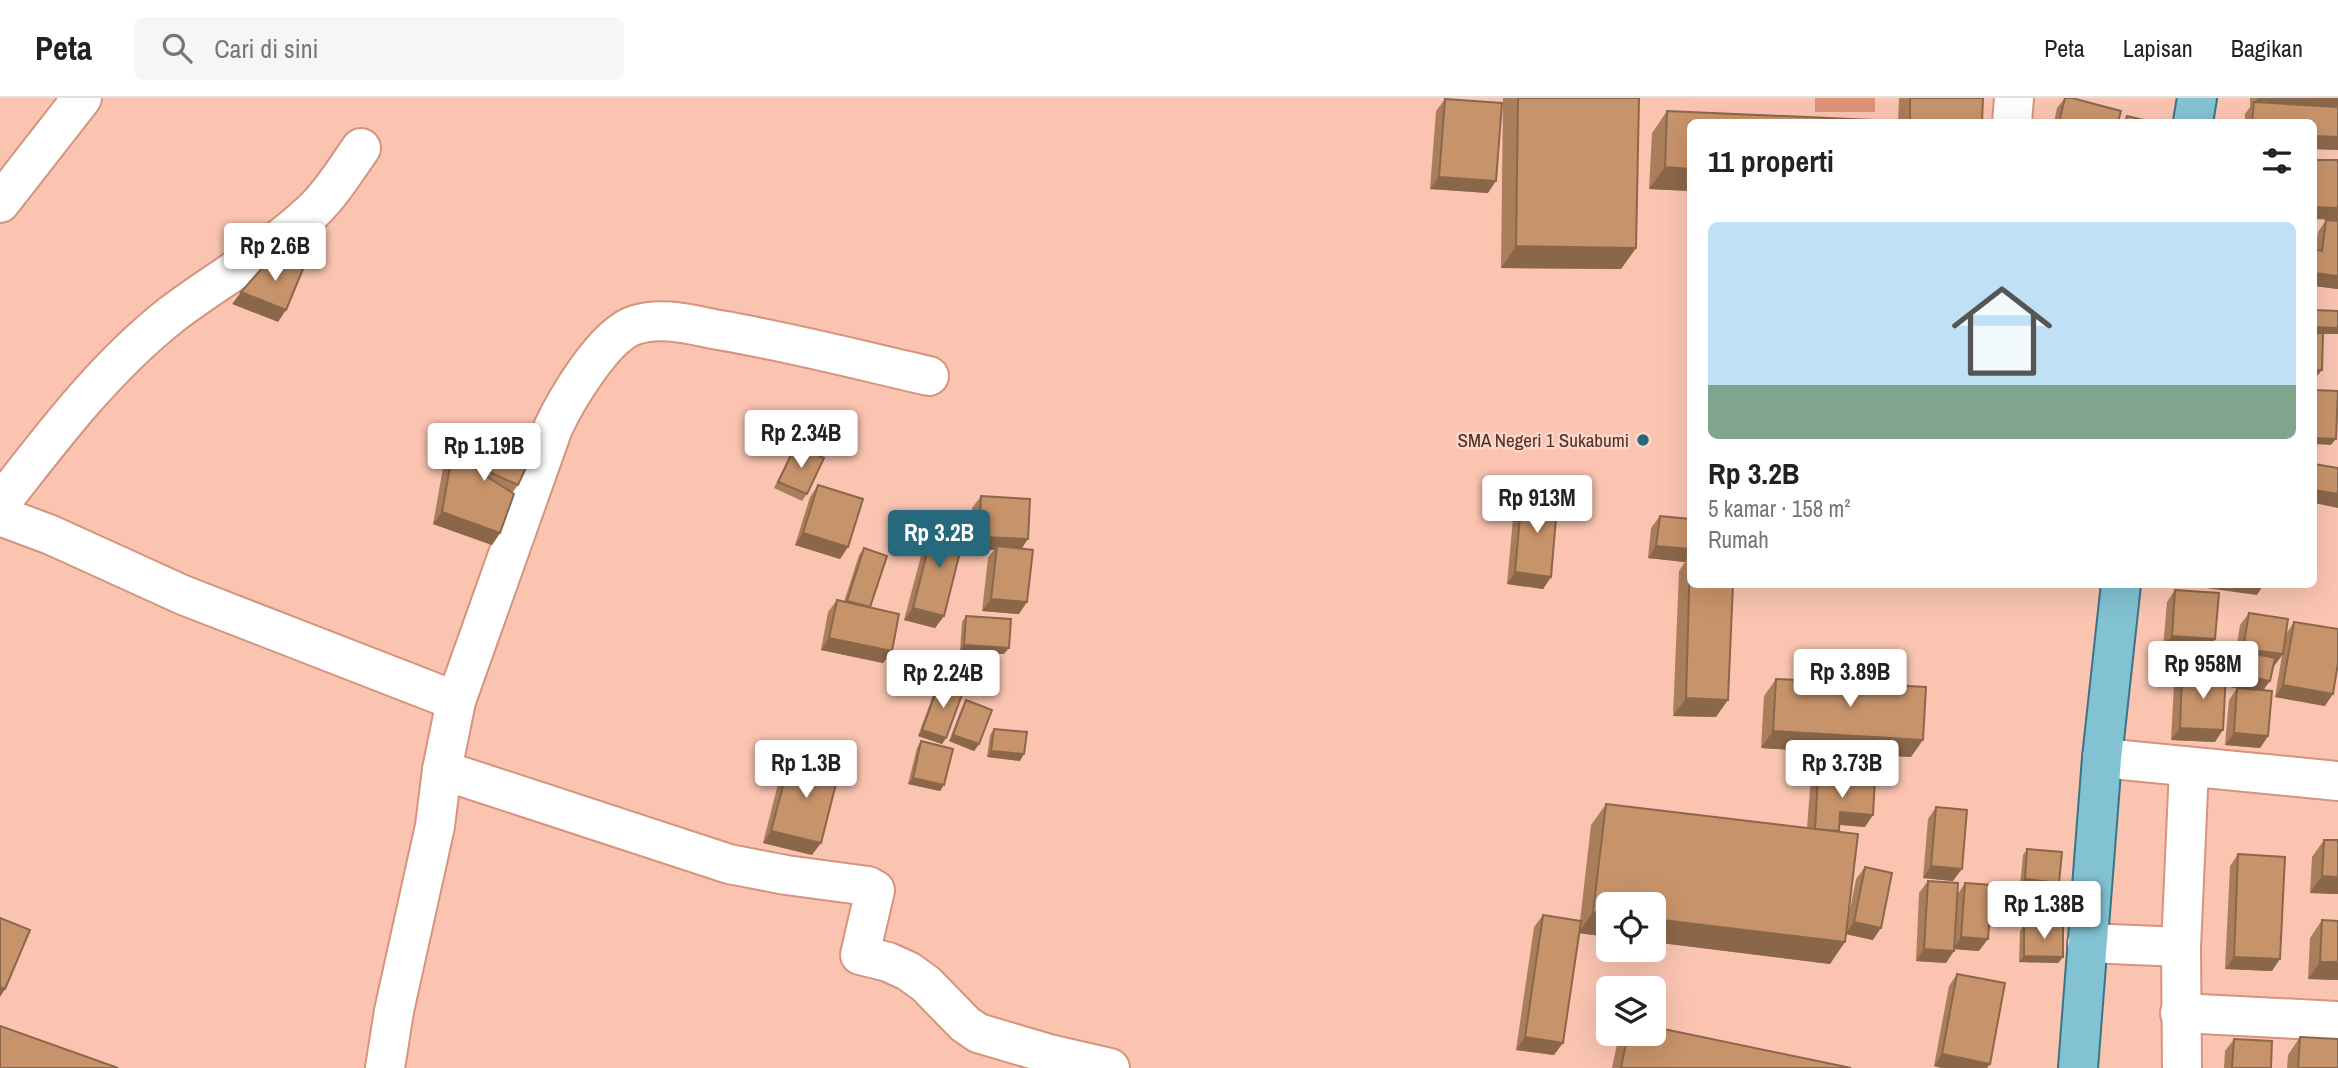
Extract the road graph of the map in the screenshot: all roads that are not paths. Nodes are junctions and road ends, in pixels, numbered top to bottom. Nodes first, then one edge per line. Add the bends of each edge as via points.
1 (82, 98) edge
2 (2014, 98) edge
3 (2197, 98) edge
4 (2012, 119) edge
5 (2194, 119) edge
6 (361, 148) dead end
7 (0, 203) edge
8 (929, 376) dead end
9 (0, 504) edge
10 (0, 516) edge
11 (2121, 588) edge
12 (456, 701) junction
13 (2102, 758) junction
14 (2189, 768) junction
15 (442, 770) junction
16 (2338, 781) edge
17 (2087, 943) junction
18 (2181, 947) junction
19 (2180, 1013) junction
20 (2338, 1021) edge
21 (385, 1068) edge
22 (1110, 1068) edge
23 (2078, 1068) edge
24 (2182, 1068) edge

1 - 7 street
2 - 4 street
3 - 5 main road
6 - 9 street via 306,218 172,315 100,381
8 - 12 street via 673,322 633,326 620,333 590,367 553,428
10 - 12 street via 183,595
11 - 13 main road
12 - 15 street
13 - 14 street
13 - 17 main road
14 - 16 street
14 - 18 street
15 - 21 street via 435,826
15 - 22 street via 729,864 868,886 875,890 860,955 908,971 978,1032
17 - 18 street
17 - 23 main road
18 - 19 street
19 - 20 street
19 - 24 street

